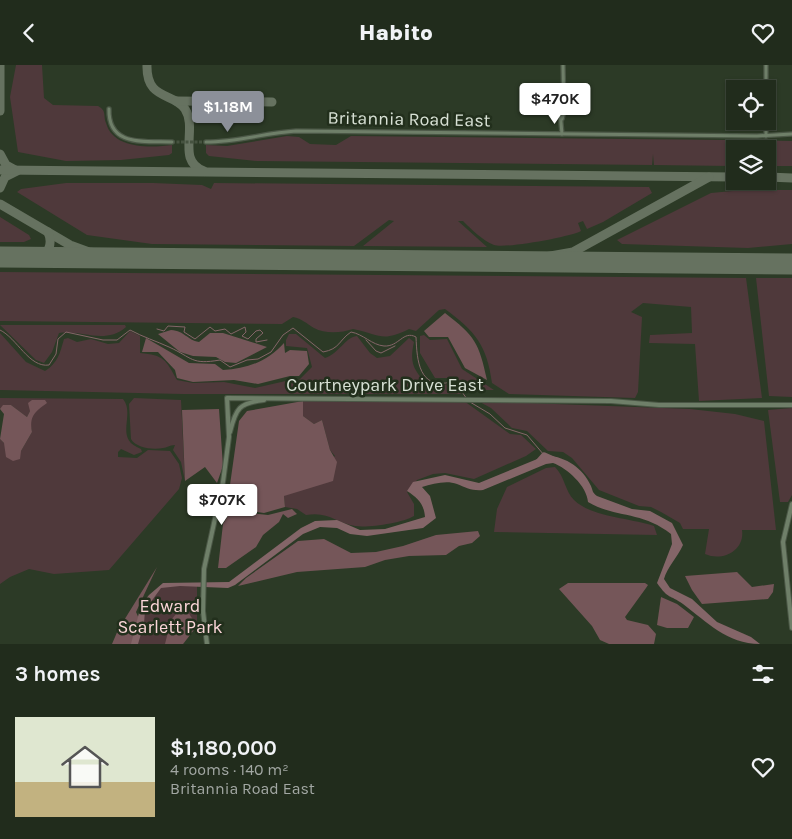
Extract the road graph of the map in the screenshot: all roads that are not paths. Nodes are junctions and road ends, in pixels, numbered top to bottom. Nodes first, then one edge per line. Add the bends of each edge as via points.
1 (563, 65) edge
2 (766, 65) edge
3 (766, 80) edge
4 (109, 109) dead end
5 (766, 130) edge
6 (562, 134) junction
7 (792, 134) edge
8 (766, 136) junction
9 (172, 142) tunnel mouth
10 (206, 142) tunnel mouth
11 (273, 398) junction
12 (792, 405) edge
13 (229, 437) junction
14 (792, 504) edge
15 (792, 628) edge
16 (207, 644) edge

1 - 6 street
2 - 3 street
4 - 9 street via 110,123 126,139
5 - 8 street
6 - 8 street, Britannia Road East
6 - 10 street, Britannia Road East via 296,131 240,141
7 - 8 street, Britannia Road East
11 - 12 street, Courtneypark Drive East
11 - 13 street via 242,405 234,415
11 - 13 street, Courtneypark Drive East via 227,398
13 - 16 street, Courtneypark Drive East via 222,491 205,560 203,611
14 - 15 street via 783,543

